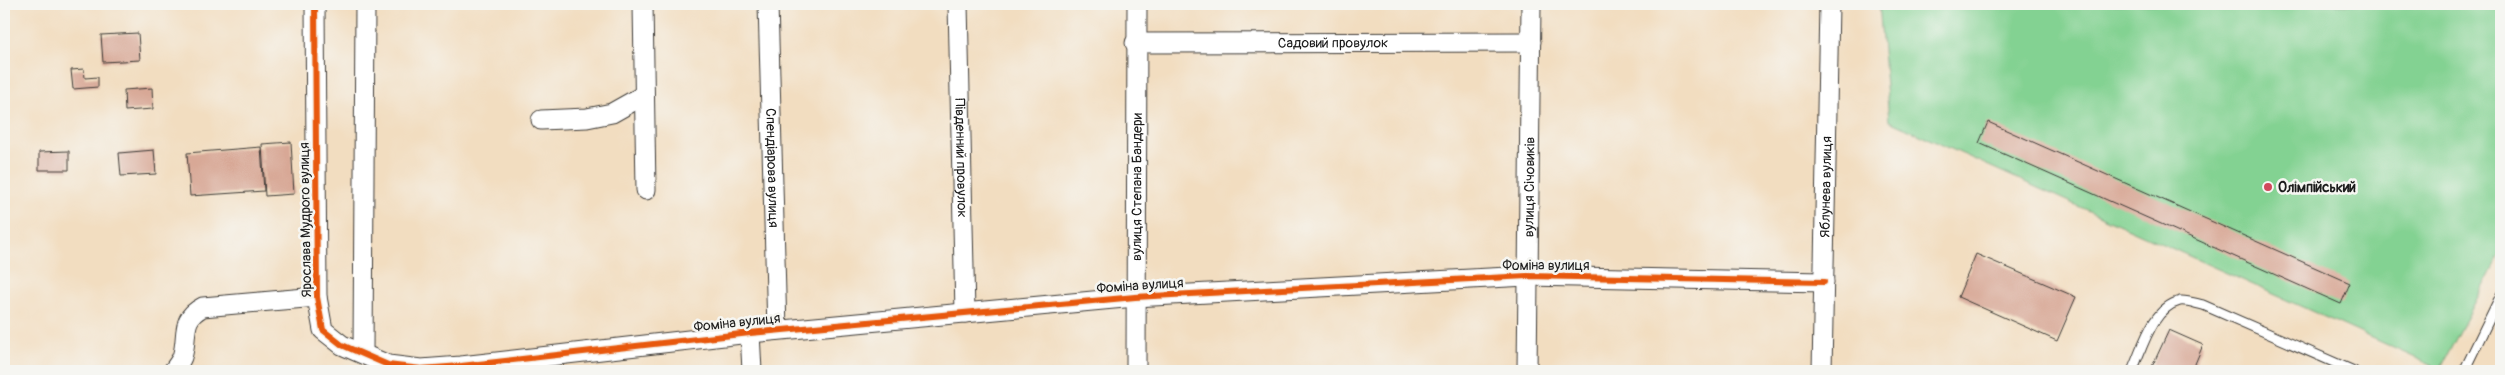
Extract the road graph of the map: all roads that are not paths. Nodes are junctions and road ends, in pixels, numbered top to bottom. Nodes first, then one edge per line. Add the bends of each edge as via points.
1 (314, 4) edge
2 (365, 4) edge
3 (643, 4) edge
4 (768, 4) edge
5 (958, 4) edge
6 (1137, 4) edge
7 (1531, 4) edge
8 (1829, 4) edge
9 (1531, 42) junction
10 (1135, 43) junction
11 (644, 94) junction
12 (541, 120) dead end
13 (646, 190) dead end
14 (1527, 276) junction
15 (1824, 282) junction
16 (2501, 295) edge
17 (317, 297) junction
18 (1135, 297) junction
19 (965, 313) junction
20 (777, 330) junction
21 (750, 333) junction
22 (363, 353) junction
23 (179, 367) edge
24 (470, 369) edge
25 (752, 371) edge
26 (1136, 371) edge
27 (1527, 371) edge
28 (1822, 371) edge
29 (2132, 371) edge
30 (2354, 371) edge
31 (2464, 371) edge

1 - 17 street, Ярослава Мудрого вулиця
2 - 22 street
3 - 11 street
4 - 20 street, Спендіарова вулиця
5 - 19 street, Південний провулок
6 - 10 street, вулиця Степана Бандери
7 - 9 street, вулиця Січовиків
8 - 15 street, Яблунева вулиця
9 - 10 street, Садовий провулок
9 - 14 street, вулиця Січовиків
10 - 18 street, вулиця Степана Бандери
11 - 12 street via 612,113 587,118
11 - 13 street
14 - 15 street, Фоміна вулиця
14 - 18 street, Фоміна вулиця
14 - 27 street, вулиця Січовиків
15 - 28 street, Яблунева вулиця
16 - 31 lane
17 - 22 street, Ярослава Мудрого вулиця via 324,330 342,345
17 - 23 street via 203,307 192,312
18 - 19 street, Фоміна вулиця
18 - 26 street, вулиця Степана Бандери
19 - 20 street, Фоміна вулиця
20 - 21 street, Фоміна вулиця
21 - 24 street, Фоміна вулиця
21 - 25 street
22 - 24 street, Ярослава Мудрого вулиця via 388,365
29 - 30 lane via 2153,324 2164,308 2182,301 2203,305

